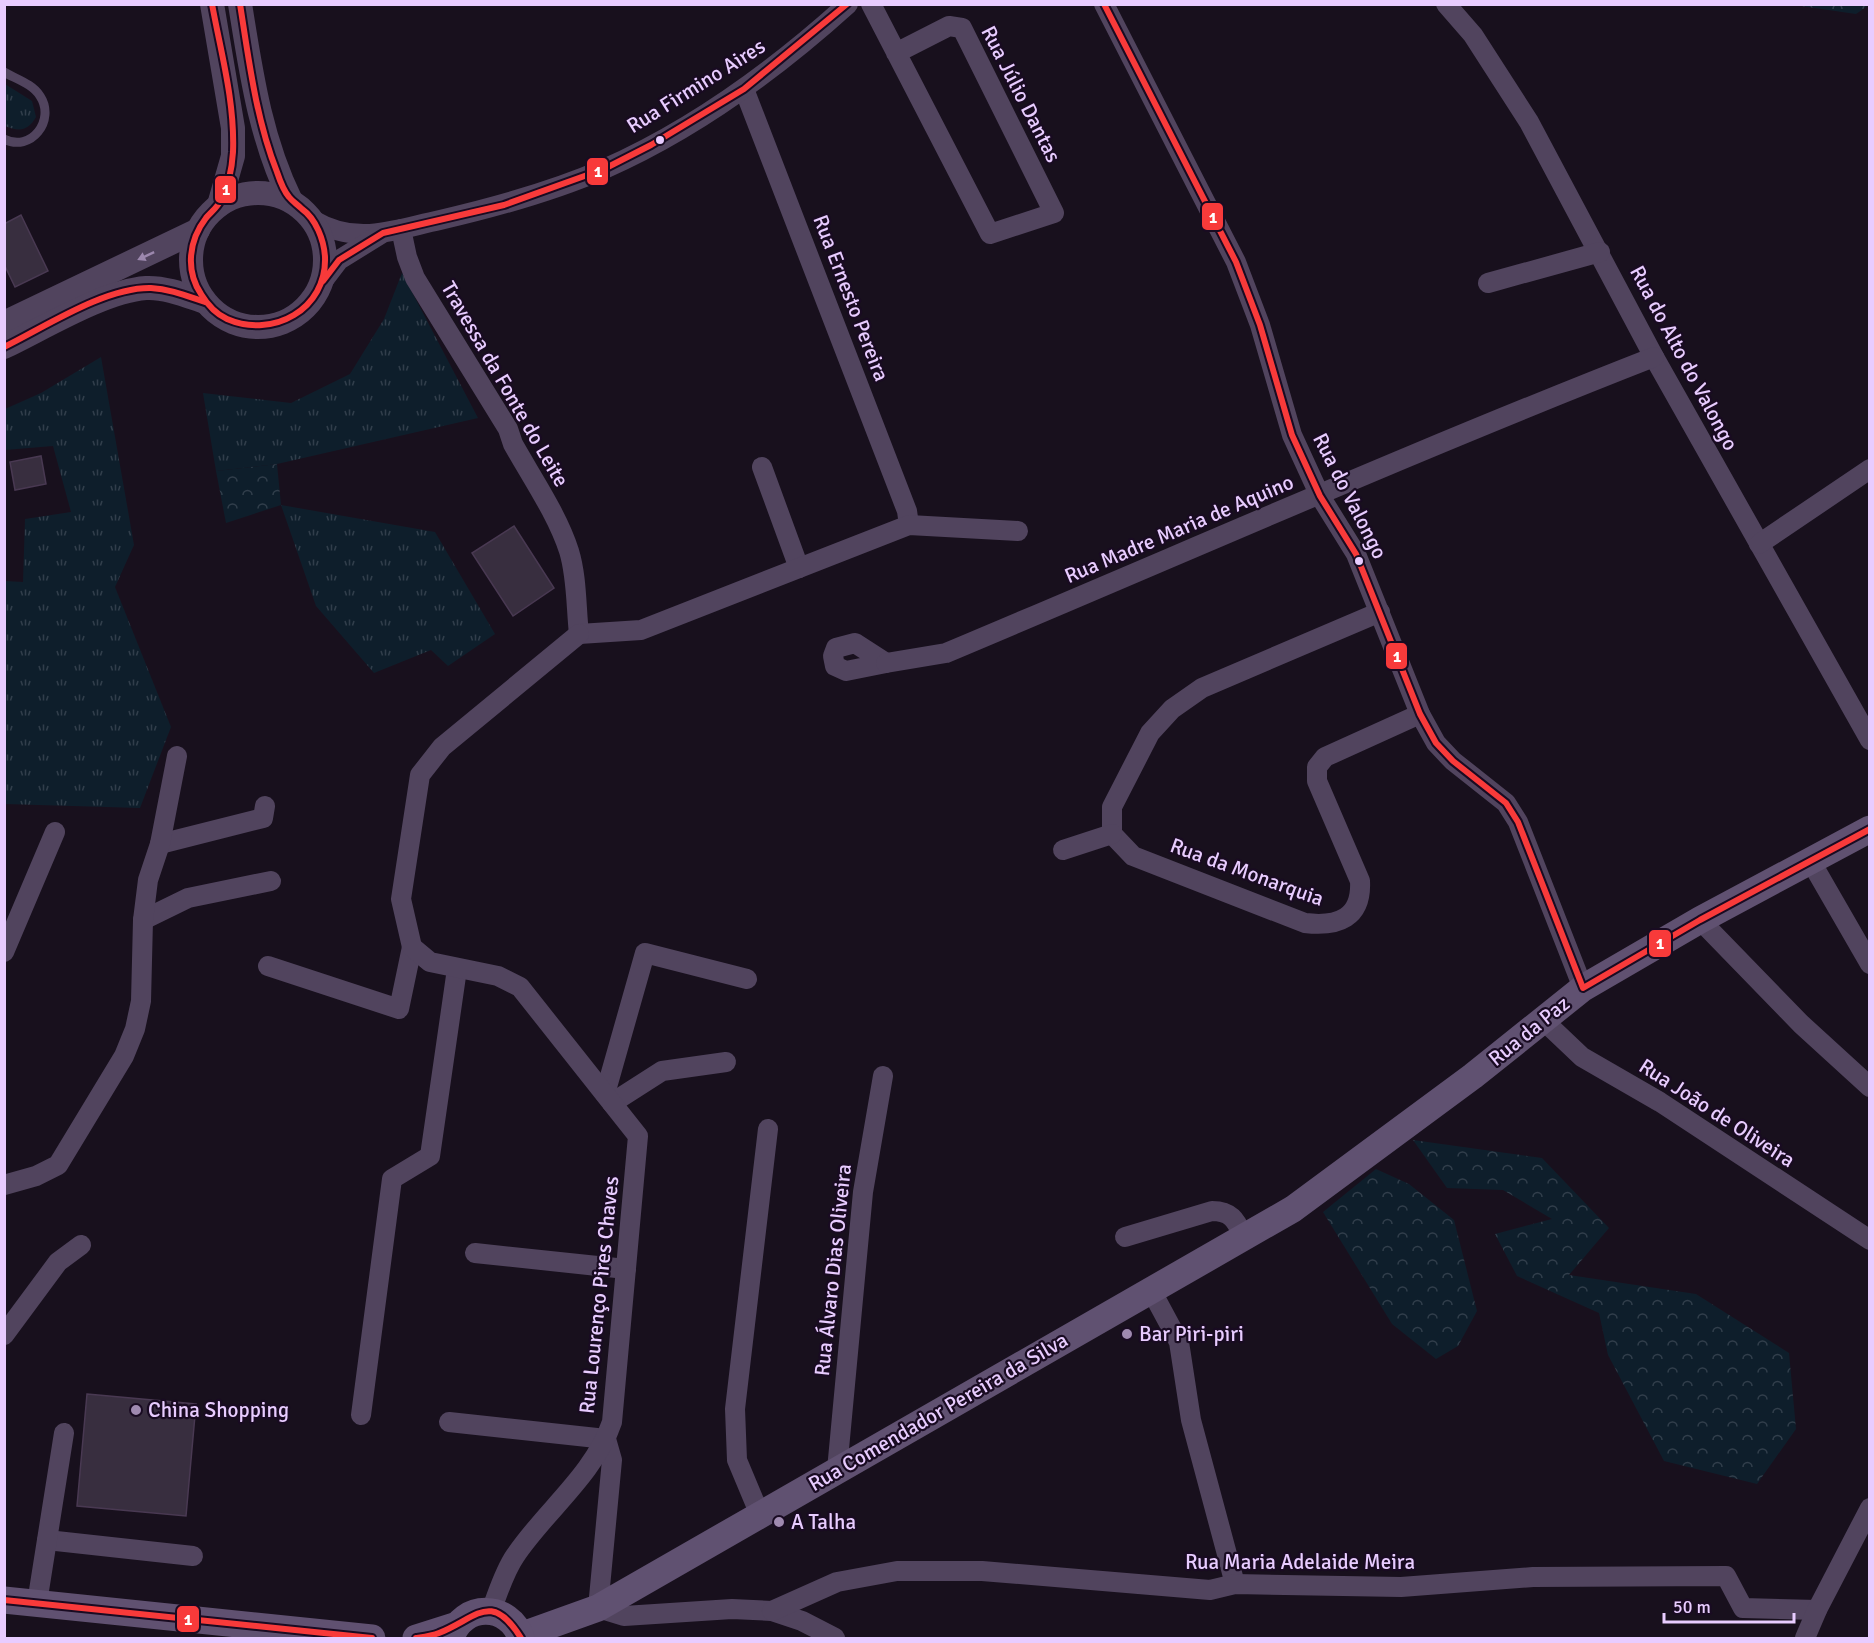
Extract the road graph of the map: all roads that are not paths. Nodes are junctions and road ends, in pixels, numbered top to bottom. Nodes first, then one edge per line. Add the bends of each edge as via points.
1 (212, 4) edge
2 (240, 4) edge
3 (848, 4) edge
4 (871, 4) edge
5 (1104, 4) edge
6 (1446, 4) edge
7 (896, 52) junction
8 (4, 72) edge
9 (744, 89) junction
10 (4, 139) edge
11 (291, 201) junction
12 (219, 205) junction
13 (313, 220) junction
14 (198, 230) junction
15 (392, 231) junction
16 (1600, 252) junction
17 (322, 281) junction
18 (1488, 283) dead end
19 (205, 302) junction
20 (4, 323) edge
21 (4, 347) edge
22 (1653, 357) junction
23 (762, 467) dead end
24 (1869, 469) edge
25 (1320, 496) junction
26 (909, 525) junction
27 (1018, 531) dead end
28 (1759, 544) junction
29 (799, 568) junction
30 (1380, 612) junction
31 (579, 634) junction
32 (886, 663) dead end
33 (1420, 714) junction
34 (1869, 740) edge
35 (177, 756) dead end
36 (265, 806) dead end
37 (1869, 829) edge
38 (55, 832) dead end
39 (1112, 834) junction
40 (160, 844) junction
41 (1063, 850) dead end
42 (1810, 860) junction
43 (271, 881) dead end
44 (143, 920) junction
45 (1701, 920) junction
46 (412, 947) junction
47 (4, 952) edge
48 (1869, 964) edge
49 (268, 966) dead end
50 (457, 969) junction
51 (747, 979) dead end
52 (1583, 988) junction
53 (1543, 1020) junction
54 (726, 1062) dead end
55 (883, 1076) dead end
56 (1869, 1087) edge
57 (608, 1099) junction
58 (768, 1129) dead end
59 (1347, 1172) joint
60 (4, 1185) edge
61 (1125, 1237) dead end
62 (1244, 1237) junction
63 (1869, 1240) edge
64 (81, 1245) dead end
65 (475, 1253) dead end
66 (626, 1269) junction
67 (1151, 1290) junction
68 (4, 1335) edge
69 (362, 1415) dead end
70 (449, 1422) dead end
71 (64, 1433) dead end
72 (606, 1439) junction
73 (837, 1470) junction
74 (1869, 1508) edge
75 (760, 1515) junction
76 (47, 1540) junction
77 (193, 1556) dead end
78 (1235, 1584) junction
79 (4, 1600) edge
80 (37, 1603) junction
81 (598, 1608) junction
82 (1817, 1610) junction
83 (491, 1611) junction
84 (772, 1611) junction
85 (454, 1632) edge
86 (521, 1637) edge
87 (372, 1638) edge
88 (416, 1638) edge
89 (835, 1638) edge
90 (1805, 1638) edge

1 - 12 street via 233,128 233,156
2 - 11 street via 261,123
3 - 9 street, Rua Firmino Aires
4 - 7 street
5 - 25 street, Rua do Valongo via 1236,262 1260,325 1292,435
6 - 16 street, Rua do Alto do Valongo via 1473,34 1500,74
7 - 7 street, Rua Júlio Dantas via 990,234 1054,213 962,28 949,26
8 - 10 lane via 33,87 45,110 44,126 34,137 24,142
9 - 15 street, Rua Firmino Aires via 684,128 604,169 504,205
9 - 26 street, Rua Ernesto Pereira via 907,511
11 - 12 street via 255,192
11 - 13 street
12 - 14 street
13 - 15 street via 332,232 349,235
13 - 17 street via 326,260
14 - 19 street via 191,267
14 -> 20 street
15 - 17 street via 339,260
15 - 31 street, Travessa da Fonte do Leite via 416,278 508,429 560,530 574,574
16 - 18 street
16 - 22 street, Rua do Alto do Valongo
17 - 19 street via 299,314 260,328 239,325 220,316
19 - 21 street via 159,290 126,292
22 - 25 street, Rua Madre Maria de Aquino via 1481,425
22 - 28 street, Rua do Alto do Valongo
23 - 29 street
24 - 28 street
25 - 30 street, Rua do Valongo via 1356,554
25 - 32 street, Rua Madre Maria de Aquino via 946,653
26 - 27 street
26 - 29 street
28 - 34 street, Rua do Alto do Valongo
29 - 31 street via 641,630
30 - 33 street, Rua do Valongo
30 - 39 street via 1202,688 1172,709 1150,733 1112,807
31 - 46 street via 442,747 420,775 401,899
33 - 39 street, Rua da Monarquia via 1325,757 1317,767 1317,781 1360,881 1361,899 1353,912 1339,921 1324,925 1305,923 1133,856
33 - 52 street, Rua do Valongo via 1447,755 1506,803 1512,813
35 - 40 street
36 - 40 street via 263,818
37 - 42 main road, Rua da Paz
38 - 47 street
39 - 41 street
40 - 44 street via 148,880
42 - 45 main road, Rua da Paz
42 - 48 street
43 - 44 street via 188,898
44 - 60 street via 141,1001 124,1056 58,1165
45 - 52 main road, Rua da Paz
45 - 56 street via 1801,1024
46 - 49 street via 399,1008
46 - 50 street via 430,962
50 - 57 street, Rua Lourenço Pires Chaves via 498,976 520,987
50 - 69 street via 430,1156 392,1179
51 - 57 street via 645,952
52 - 53 main road, Rua da Paz
53 - 59 main road, Rua da Paz
53 - 63 street, Rua João de Oliveira via 1582,1057 1660,1102
54 - 57 street via 662,1071
55 - 73 street, Rua Álvaro Dias Oliveira via 863,1192
57 - 66 street, Rua Lourenço Pires Chaves via 638,1136
58 - 75 street via 735,1409 737,1460
59 - 62 main road, Rua Comendador Pereira da Silva
61 - 62 street via 1212,1211 1233,1216
62 - 67 main road, Rua Comendador Pereira da Silva
64 - 68 street via 58,1262
65 - 66 street
66 - 72 street, Rua Lourenço Pires Chaves via 612,1422
67 - 73 main road, Rua Comendador Pereira da Silva
67 - 78 street via 1179,1342 1191,1420
70 - 72 street
71 - 76 street
72 - 81 street via 612,1460
72 - 83 street, Rua Lourenço Pires Chaves via 514,1556
73 - 75 main road, Rua Comendador Pereira da Silva
74 - 82 street
75 - 81 main road, Rua Comendador Pereira da Silva
76 - 77 street
76 - 80 street
78 - 82 street, Rua Maria Adelaide Meira via 1401,1587 1533,1577 1726,1576 1743,1608
78 - 84 street, Rua Maria Adelaide Meira via 1210,1590 982,1571 897,1571 837,1582
79 - 80 main road
80 - 87 main road
81 - 84 street via 624,1616 732,1609
81 - 86 main road, Rua Comendador Pereira da Silva
82 - 90 street
83 - 85 main road via 472,1614
83 - 86 main road via 509,1619
84 - 89 street
85 - 88 main road

